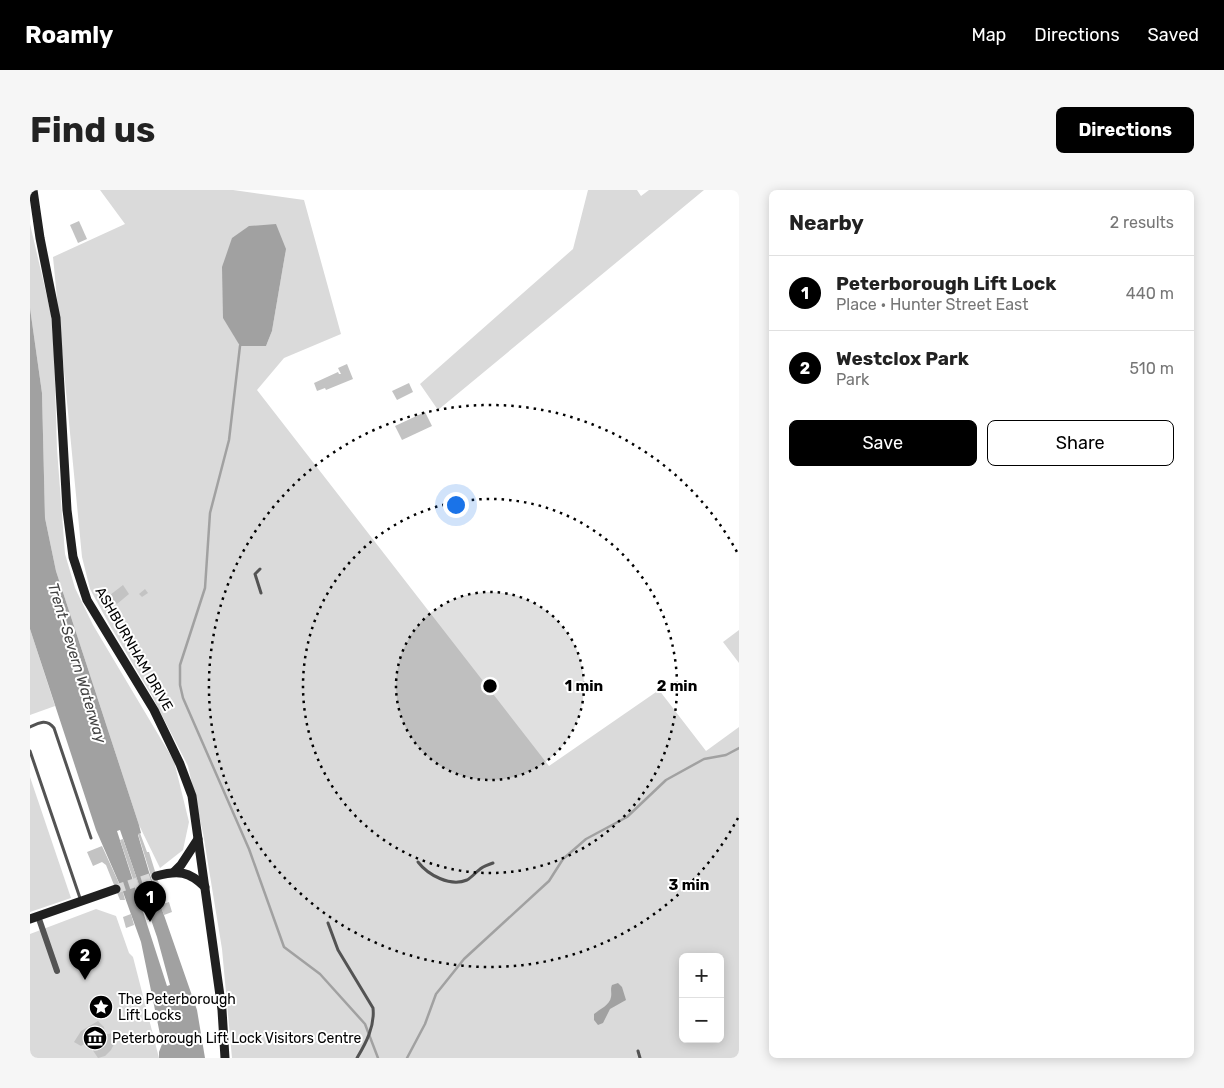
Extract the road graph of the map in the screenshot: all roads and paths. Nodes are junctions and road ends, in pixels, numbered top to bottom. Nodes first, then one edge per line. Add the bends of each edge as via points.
1 (33, 190) edge
2 (260, 569) dead end
3 (261, 593) dead end
4 (30, 727) edge
5 (30, 751) edge
6 (90, 838) dead end
7 (198, 838) junction
8 (418, 862) dead end
9 (493, 863) dead end
10 (174, 872) junction
11 (156, 876) tunnel mouth
12 (205, 887) junction
13 (116, 889) tunnel mouth
14 (81, 902) junction
15 (34, 917) edge
16 (328, 923) dead end
17 (57, 971) dead end
18 (638, 1050) dead end
19 (225, 1058) edge
20 (357, 1058) edge
21 (640, 1058) edge

1 - 7 street, ASHBURNHAM DRIVE via 56,318 67,510 73,557 87,600 154,710 180,764 192,796
2 - 3 lane via 255,574
4 - 6 lane via 44,721 54,728
5 - 14 lane
7 - 10 street
7 - 12 street, ASHBURNHAM DRIVE
8 - 9 lane via 435,877 449,881 467,880
10 - 11 street
10 - 12 street via 192,876
12 - 19 street, ASHBURNHAM DRIVE via 222,1010
13 - 14 street
14 - 15 street
15 - 17 street
16 - 20 lane via 338,950 373,1008 372,1024
18 - 21 lane

